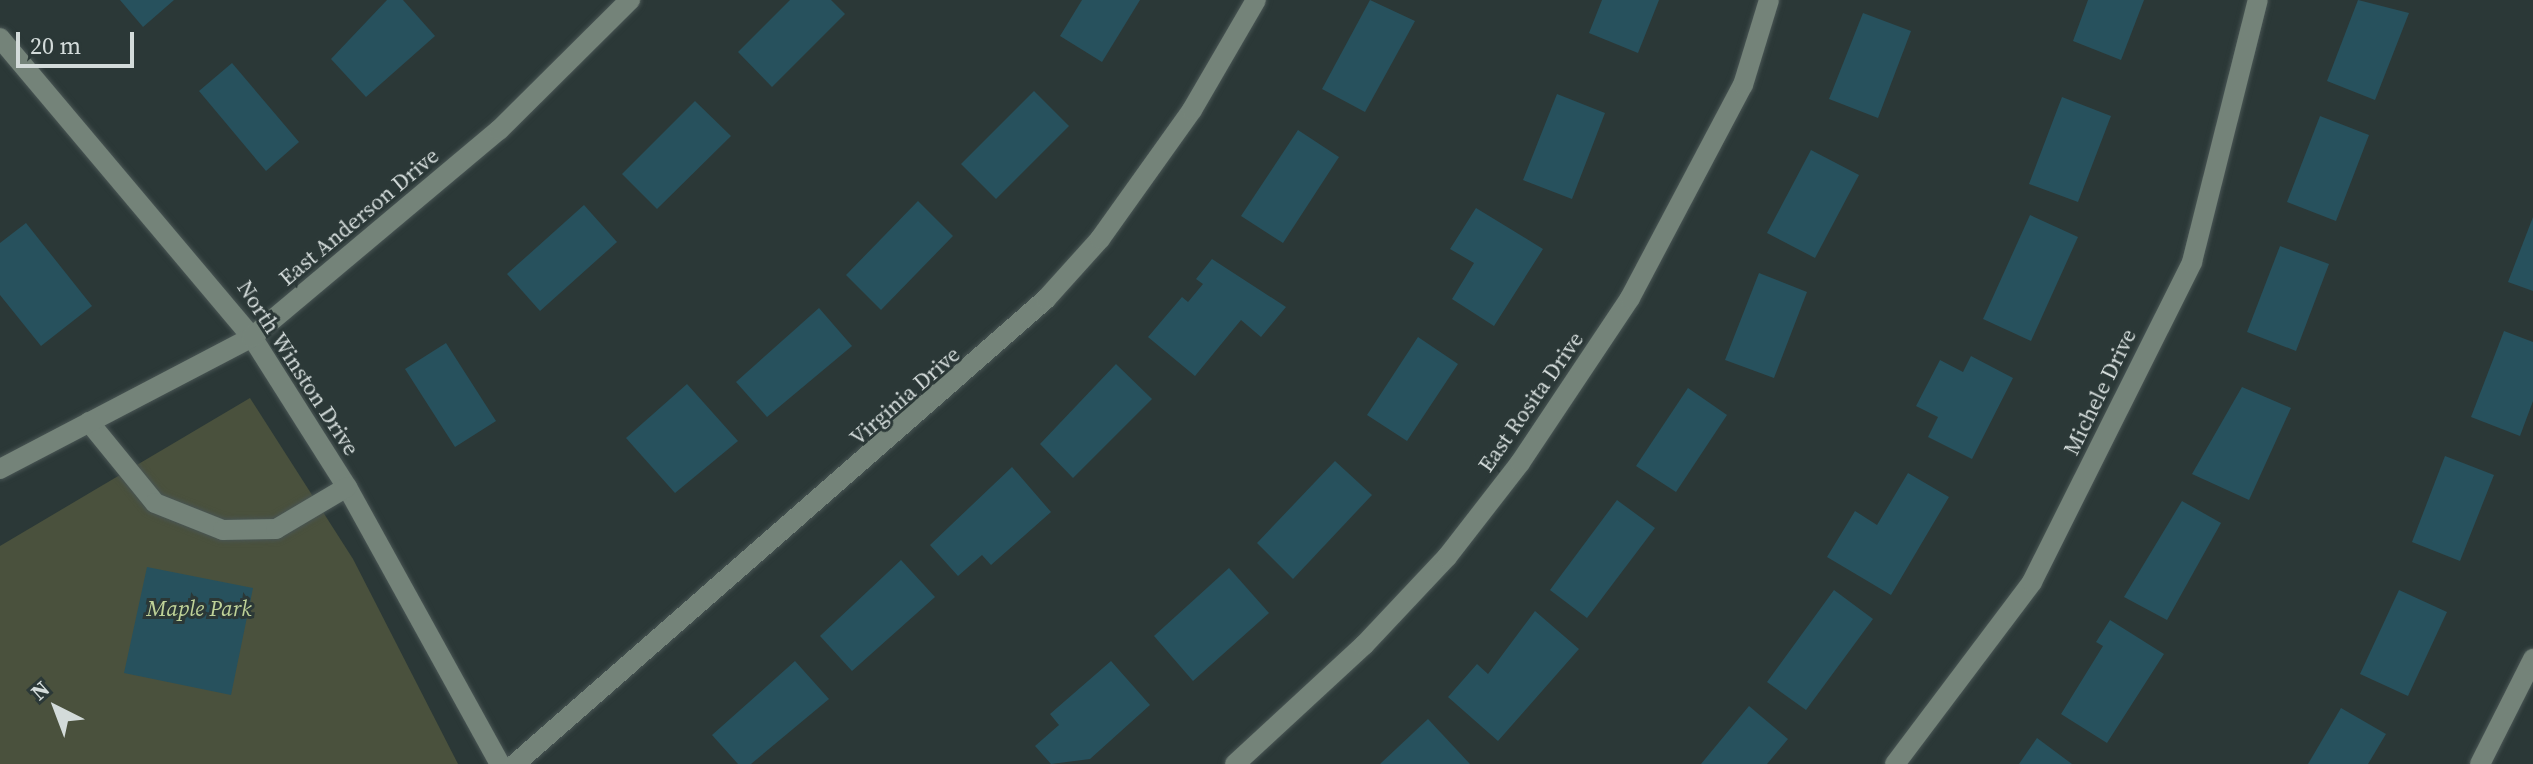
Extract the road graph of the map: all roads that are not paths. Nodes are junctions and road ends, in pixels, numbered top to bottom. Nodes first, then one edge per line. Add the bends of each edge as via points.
1 (630, 0) edge
2 (1256, 0) edge
3 (1769, 0) edge
4 (2258, 0) edge
5 (0, 38) edge
6 (252, 337) junction
7 (89, 422) junction
8 (0, 469) edge
9 (347, 487) junction
10 (2533, 659) edge
11 (500, 764) edge
12 (515, 764) edge
13 (1235, 764) edge
14 (1895, 764) edge
15 (2480, 764) edge

1 - 6 street, East Anderson Drive via 499,130
2 - 12 street, Virginia Drive via 1192,110 1100,239 1046,299
3 - 13 street, East Rosita Drive via 1743,85 1630,298 1528,452 1427,579
4 - 14 street, Michele Drive via 2192,262 2032,582
5 - 6 street, North Winston Drive
6 - 7 street, East Anderson Drive
6 - 9 street, North Winston Drive
7 - 8 street, East Anderson Drive
7 - 9 street via 155,503 223,530 276,529
9 - 11 street, North Winston Drive
10 - 15 street

